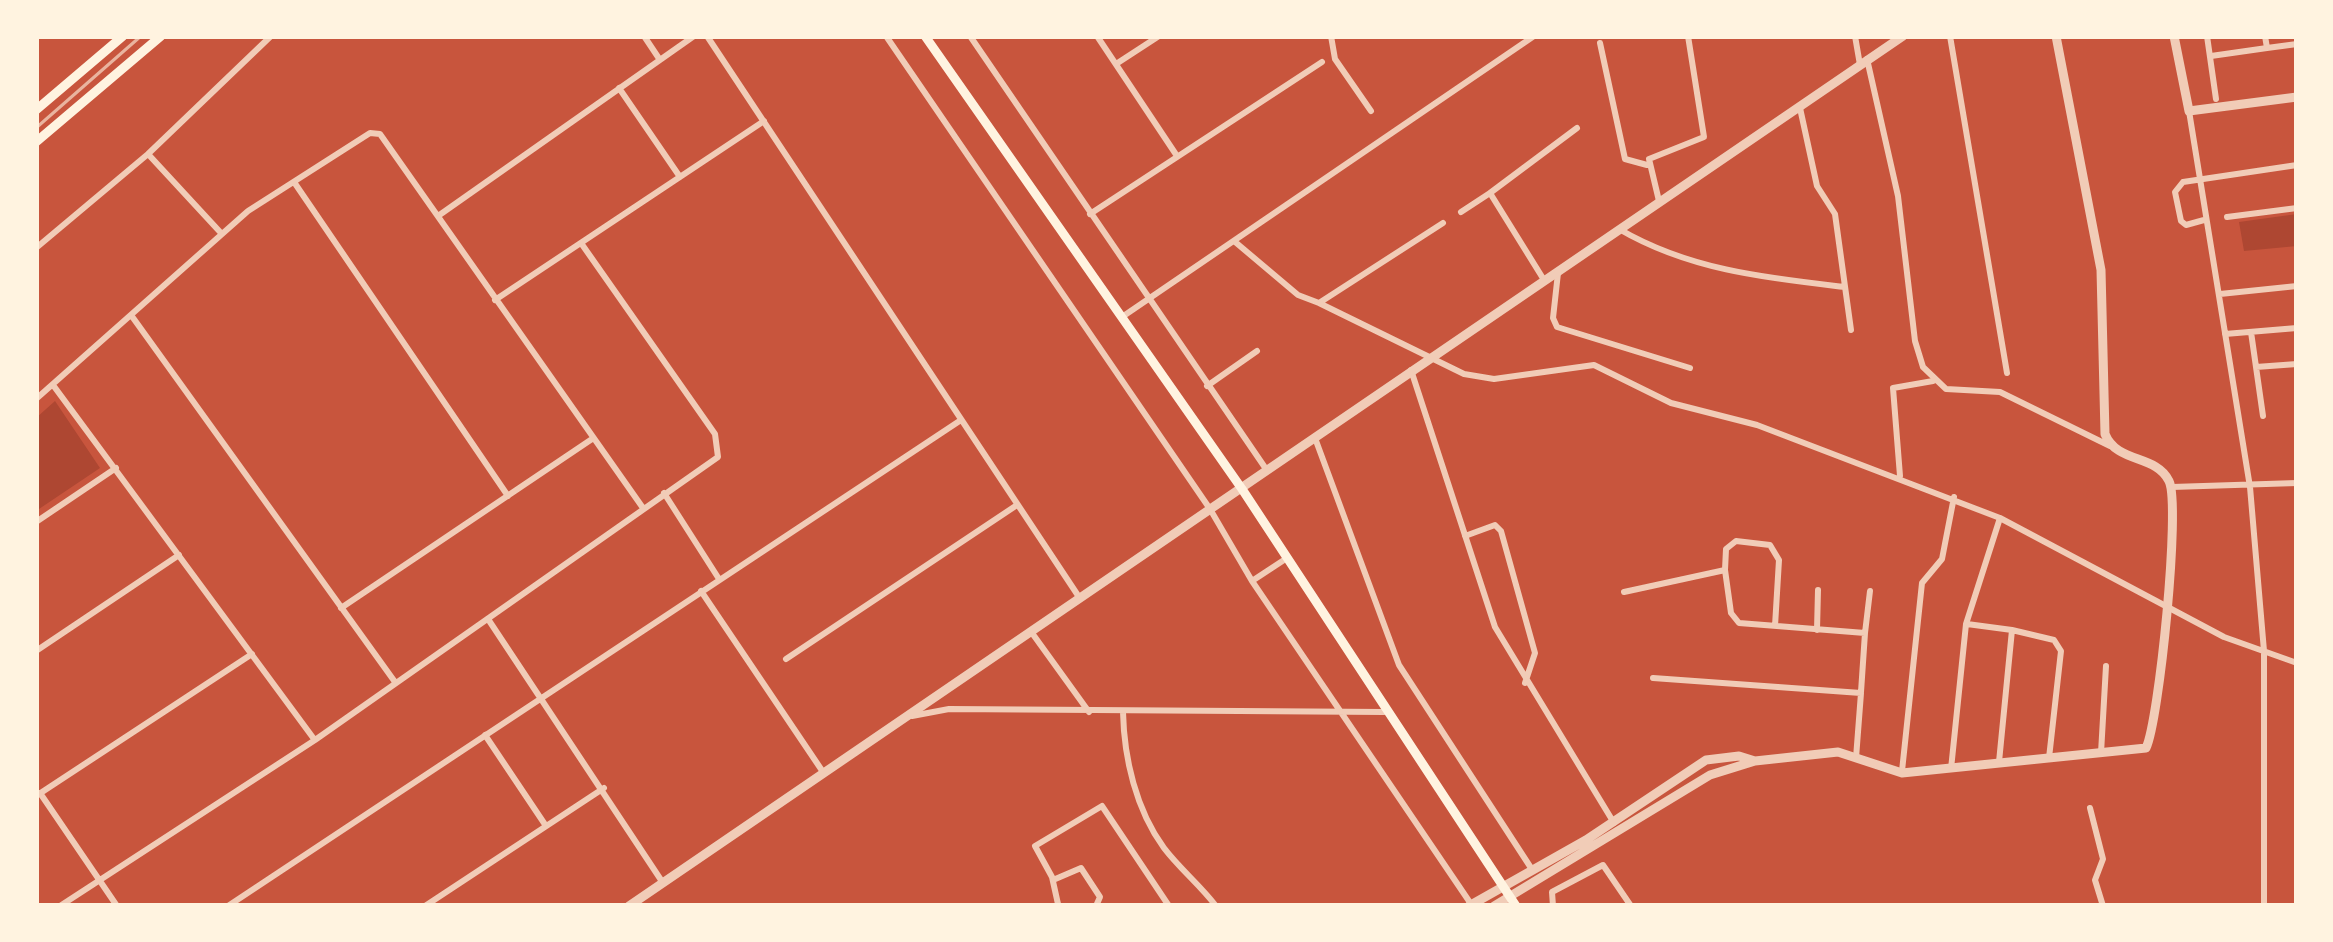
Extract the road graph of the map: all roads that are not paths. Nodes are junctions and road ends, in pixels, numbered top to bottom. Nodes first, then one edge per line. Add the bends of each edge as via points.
1 (161, 36) edge
2 (271, 36) edge
3 (644, 36) edge
4 (694, 36) edge
5 (707, 36) edge
6 (886, 36) edge
7 (925, 36) edge
8 (970, 36) edge
9 (1097, 36) edge
10 (1160, 36) edge
11 (1331, 36) edge
12 (1534, 36) edge
13 (1688, 36) edge
14 (1855, 36) edge
15 (1903, 36) edge
16 (1950, 36) edge
17 (2056, 36) edge
18 (2174, 36) edge
19 (2207, 36) edge
20 (2265, 36) edge
21 (117, 39) edge
22 (1600, 43) dead end
23 (2297, 44) edge
24 (2267, 48) junction
25 (2210, 56) junction
26 (661, 60) junction
27 (1322, 62) dead end
28 (1863, 62) junction
29 (1116, 64) junction
30 (620, 88) junction
31 (2297, 97) edge
32 (2216, 99) dead end
33 (1799, 106) junction
34 (36, 110) edge
35 (1370, 111) dead end
36 (2188, 111) junction
37 (764, 121) junction
38 (1577, 128) dead end
39 (36, 142) edge
40 (148, 154) junction
41 (1178, 157) junction
42 (1647, 165) junction
43 (2297, 165) edge
44 (680, 177) junction
45 (294, 182) junction
46 (2198, 182) junction
47 (1490, 193) junction
48 (1659, 201) junction
49 (2297, 208) edge
50 (1461, 212) dead end
51 (1090, 214) junction
52 (438, 216) junction
53 (2227, 217) dead end
54 (2204, 220) junction
55 (1442, 223) dead end
56 (1619, 229) junction
57 (221, 233) junction
58 (1234, 241) junction
59 (581, 243) junction
60 (36, 248) edge
61 (1559, 270) junction
62 (1544, 280) junction
63 (2297, 286) edge
64 (1845, 287) junction
65 (2220, 294) junction
66 (1148, 298) junction
67 (495, 300) junction
68 (1318, 303) junction
69 (131, 315) junction
70 (1122, 317) junction
71 (2297, 328) edge
72 (1851, 329) dead end
73 (2252, 332) junction
74 (2225, 334) junction
75 (1257, 351) dead end
76 (1430, 356) junction
77 (2297, 364) edge
78 (2256, 367) junction
79 (1690, 368) dead end
80 (1411, 370) junction
81 (2007, 373) dead end
82 (1933, 381) junction
83 (53, 385) junction
84 (1207, 386) junction
85 (36, 399) edge
86 (2263, 416) dead end
87 (962, 420) junction
88 (1316, 438) junction
89 (592, 439) junction
90 (2110, 446) junction
91 (116, 468) junction
92 (1268, 472) junction
93 (1900, 477) junction
94 (2297, 483) edge
95 (2172, 487) junction
96 (2250, 488) junction
97 (1242, 489) junction
98 (664, 494) junction
99 (508, 496) junction
100 (1954, 497) junction
101 (1017, 505) junction
102 (643, 508) junction
103 (1210, 509) junction
104 (2000, 518) junction
105 (36, 522) edge
106 (1465, 536) junction
107 (179, 555) junction
108 (1287, 558) junction
109 (1725, 570) junction
110 (719, 579) junction
111 (1252, 581) junction
112 (1818, 590) dead end
113 (701, 591) junction
114 (1870, 591) dead end
115 (1624, 592) dead end
116 (1081, 600) junction
117 (2167, 606) junction
118 (341, 608) junction
119 (488, 620) junction
120 (1966, 624) junction
121 (1775, 626) junction
122 (1817, 630) junction
123 (2012, 630) junction
124 (1032, 633) junction
125 (1865, 633) junction
126 (36, 651) edge
127 (2264, 651) junction
128 (252, 654) junction
129 (786, 659) dead end
130 (2297, 663) edge
131 (2105, 666) dead end
132 (1653, 678) dead end
133 (1525, 683) junction
134 (396, 684) junction
135 (1861, 693) junction
136 (542, 696) junction
137 (1339, 711) junction
138 (1089, 712) junction
139 (1124, 712) junction
140 (1384, 712) junction
141 (909, 717) junction
142 (485, 735) junction
143 (315, 740) junction
144 (2101, 756) junction
145 (1856, 758) junction
146 (1755, 761) junction
147 (2049, 761) junction
148 (1999, 766) junction
149 (1951, 769) junction
150 (1901, 772) junction
151 (825, 775) junction
152 (604, 788) junction
153 (38, 795) edge
154 (2090, 808) dead end
155 (1614, 823) junction
156 (546, 826) junction
157 (1585, 855) junction
158 (1593, 868) junction
159 (1533, 871) junction
160 (100, 879) junction
161 (1053, 880) junction
162 (663, 883) junction
163 (1509, 896) edge
164 (1058, 905) edge
165 (1470, 905) edge
166 (60, 906) edge
167 (117, 906) edge
168 (228, 906) edge
169 (425, 906) edge
170 (629, 906) edge
171 (1042, 906) edge
172 (1096, 906) edge
173 (1169, 906) edge
174 (1216, 906) edge
175 (1494, 906) edge
176 (1552, 906) edge
177 (1631, 906) edge
178 (2103, 906) edge
179 (2264, 906) edge

1 - 39 main road
2 - 40 street
3 - 26 street
4 - 26 street
5 - 37 street
6 - 103 street
7 - 70 main road
8 - 51 street
9 - 29 street
10 - 29 street
11 - 35 street via 1329,48
12 - 58 street
13 - 42 street via 1704,137
14 - 28 street
15 - 28 street
16 - 81 street
17 - 90 street via 2101,270
18 - 36 street
19 - 25 street
20 - 24 street
21 - 34 main road
22 - 42 street via 1625,159
23 - 24 street
24 - 25 street
25 - 32 street
26 - 30 street
27 - 41 street
28 - 33 street
28 - 82 street via 1898,196 1915,341
29 - 41 street
30 - 44 street
30 - 52 street
31 - 36 street
33 - 48 street
33 - 64 street via 1817,186 1835,214
36 - 46 street
37 - 44 street
37 - 87 street
38 - 47 street
40 - 57 street
40 - 60 street
41 - 51 street
42 - 48 street
43 - 46 street
44 - 59 street
45 - 52 street via 380,134
45 - 57 street
45 - 99 street
46 - 54 street
46 - 54 street via 2178,185 2177,214 2186,225
47 - 50 street
47 - 62 street
48 - 56 street
49 - 53 street
51 - 66 street
52 - 67 street
54 - 65 street
55 - 68 street
56 - 61 street
56 - 64 street via 1732,273
57 - 69 street
58 - 66 street
58 - 68 street
59 - 67 street
59 - 98 street via 719,445 710,464
61 - 62 street
61 - 79 street via 1557,327
62 - 76 street
63 - 65 street
64 - 72 street
65 - 74 street
66 - 70 street
66 - 84 street
67 - 89 street
68 - 76 street
69 - 83 street
69 - 118 street
70 - 97 main road
71 - 73 street
73 - 74 street
73 - 78 street
74 - 96 street
75 - 84 street
76 - 80 street
76 - 93 street via 1478,379 1594,364 1671,403
77 - 78 street
78 - 86 street
80 - 88 street
80 - 106 street
82 - 90 street via 1964,393 2000,392
82 - 93 street via 1893,388
83 - 85 street
83 - 91 street
84 - 92 street
87 - 101 street
87 - 110 street
88 - 92 street
88 - 159 street via 1399,665
89 - 99 street
89 - 102 street
90 - 95 street via 2158,468
91 - 105 street
91 - 107 street
92 - 97 street
93 - 100 street
94 - 96 street
95 - 96 street
95 - 117 street
96 - 127 street
97 - 103 street
97 - 108 main road
98 - 102 street
98 - 110 street
99 - 118 street
100 - 104 street
100 - 150 street via 1942,559 1922,583
101 - 116 street
101 - 129 street
102 - 119 street
103 - 111 street
103 - 116 street
104 - 117 street
104 - 120 street
106 - 133 street
106 - 133 street via 1495,525 1501,531 1535,653
107 - 126 street
107 - 128 street
108 - 111 street
108 - 140 main road
109 - 115 street
109 - 121 street via 1734,620
109 - 121 street via 1729,543 1775,549
110 - 113 street
111 - 137 street
112 - 122 street
113 - 136 street
113 - 151 street
114 - 125 street
116 - 124 street
117 - 127 street
117 - 144 street via 2146,748
118 - 134 street
119 - 134 street
119 - 136 street
120 - 123 street
120 - 149 street
121 - 122 street
122 - 125 street
123 - 147 street via 2054,640 2061,651
123 - 148 street
124 - 138 street
124 - 141 street
125 - 135 street
127 - 130 street
127 - 179 street
128 - 143 street
128 - 153 street
131 - 144 street
132 - 135 street
133 - 155 street
134 - 143 street
135 - 145 street
136 - 142 street
136 - 152 street
137 - 139 street
137 - 140 street
137 - 165 street
138 - 139 street
138 - 141 street via 949,709
139 - 174 street via 1126,756 1150,824
140 - 163 main road
141 - 151 street
142 - 156 street
142 - 168 street
143 - 160 street
144 - 147 street
145 - 146 street via 1818,751
145 - 150 street
146 - 155 street via 1706,760
146 - 157 street via 1710,775
147 - 148 street
148 - 149 street
149 - 150 street
151 - 162 street
152 - 156 street
152 - 162 street
153 - 160 street
154 - 178 street via 2103,859 2095,880
155 - 159 street
156 - 169 street
157 - 158 street
157 - 163 street
158 - 176 street via 1552,892
158 - 177 street via 1607,868
159 - 163 street
160 - 166 street
160 - 167 street
161 - 164 street
161 - 172 street via 1081,868 1100,897
161 - 173 street via 1035,846 1102,806
162 - 170 street
163 - 165 street
163 - 175 street
164 - 171 street

